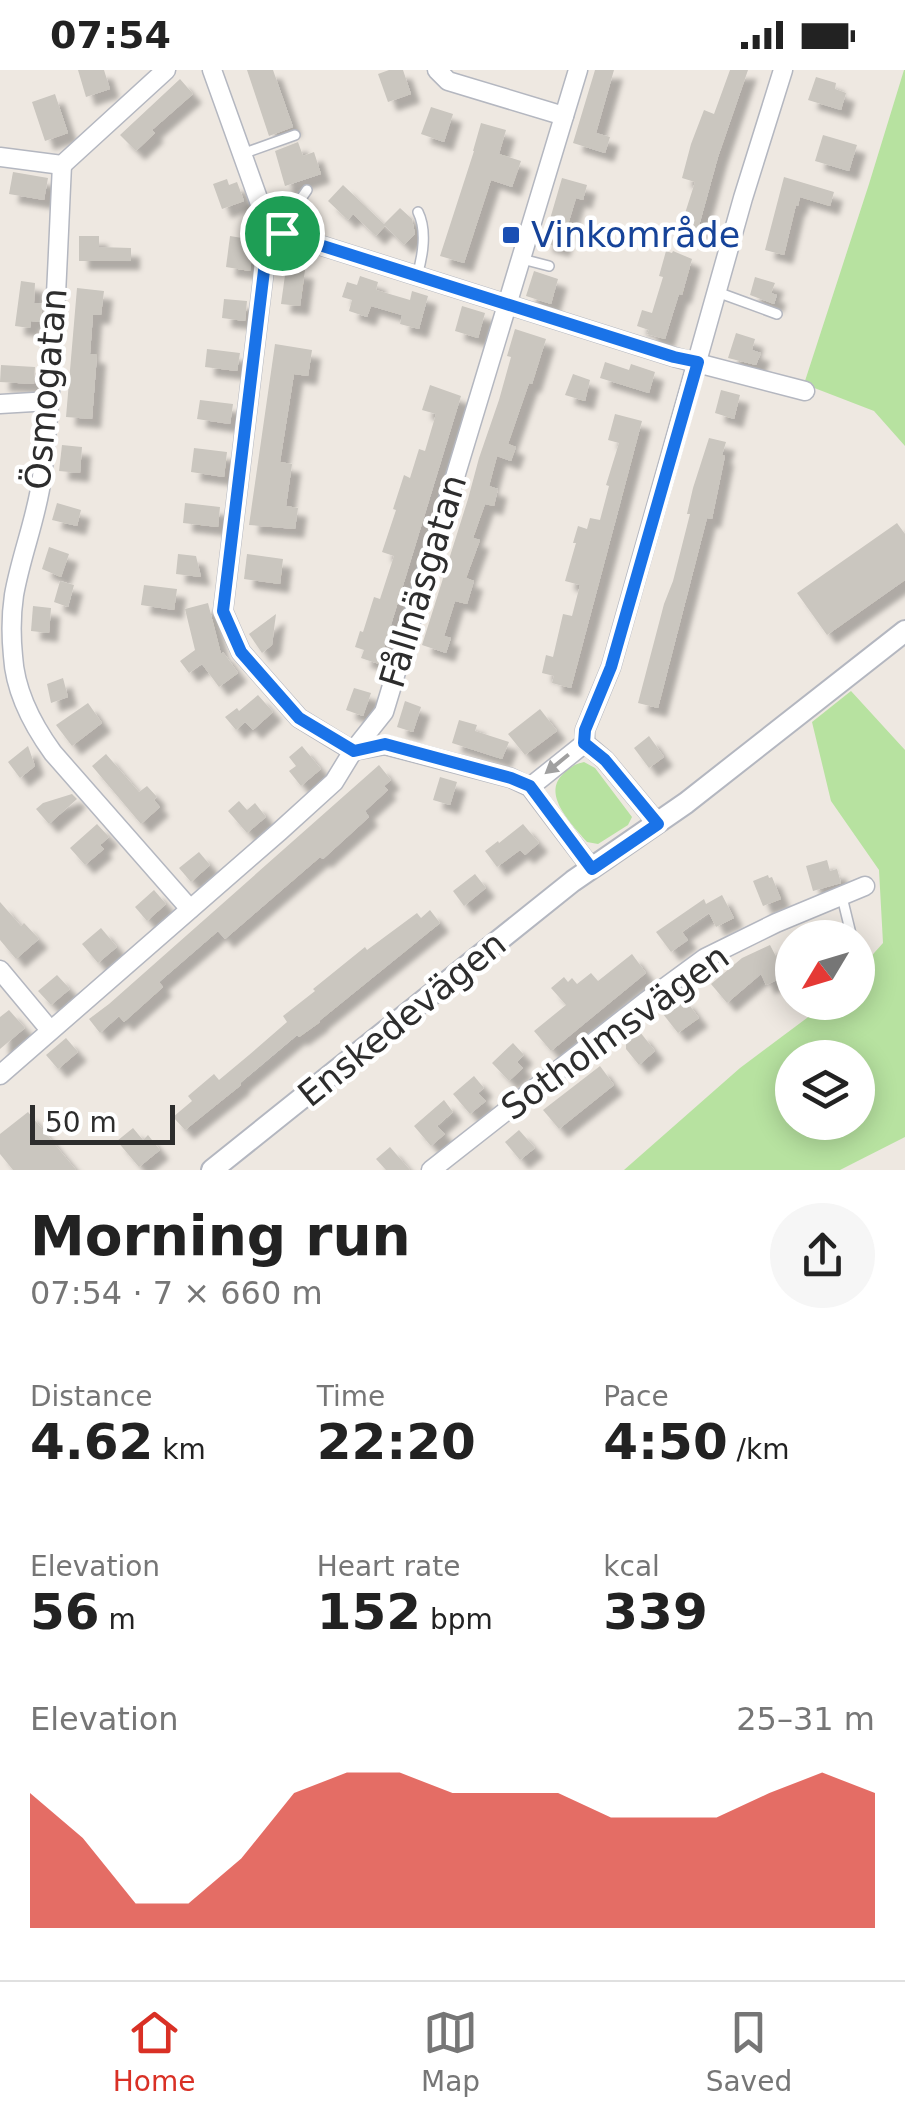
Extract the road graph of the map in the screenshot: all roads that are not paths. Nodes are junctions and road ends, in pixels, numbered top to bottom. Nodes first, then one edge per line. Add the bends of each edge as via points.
1 (166, 70) edge
2 (212, 70) edge
3 (437, 70) edge
4 (578, 70) edge
5 (783, 70) edge
6 (564, 116) junction
7 (295, 134) dead end
8 (242, 154) junction
9 (0, 157) edge
10 (62, 166) junction
11 (307, 190) dead end
12 (418, 212) dead end
13 (276, 231) junction
14 (522, 259) junction
15 (549, 266) dead end
16 (417, 274) junction
17 (717, 292) junction
18 (508, 303) junction
19 (777, 314) dead end
20 (698, 362) junction
21 (805, 391) dead end
22 (50, 401) junction
23 (0, 404) edge
24 (905, 632) edge
25 (584, 743) junction
26 (354, 751) junction
27 (530, 786) junction
28 (658, 824) junction
29 (592, 869) junction
30 (864, 886) dead end
31 (842, 896) junction
32 (190, 909) junction
33 (848, 920) edge
34 (0, 970) edge
35 (50, 1030) junction
36 (0, 1075) edge
37 (212, 1170) edge
38 (432, 1170) edge

1 - 10 street
2 - 8 street
3 - 6 street via 448,81
4 - 6 street, Fållnäsgatan
5 - 17 street
6 - 14 street, Fållnäsgatan
7 - 8 lane
8 - 13 street
9 - 10 street
10 - 22 street, Ösmogatan
11 - 13 lane
12 - 16 lane via 424,223
13 - 16 street
13 - 26 street via 223,611 241,652 299,718
14 - 15 lane
14 - 18 street, Fållnäsgatan
16 - 18 street
17 - 19 lane
17 - 20 street
18 - 20 street
18 - 26 street, Fållnäsgatan via 384,712
20 - 21 street
20 - 25 street
22 - 23 street
22 - 32 street, Ösmogatan via 41,482 14,596 13,661 20,688 53,752
24 - 28 street, Enskedevägen
25 -> 27 street
25 - 28 street
26 - 27 street via 385,744
26 - 32 street, Fållnäsgatan via 334,782
27 - 29 street
28 - 29 street, Enskedevägen
29 - 37 street, Enskedevägen
30 - 31 street, Sotholmsvägen
31 - 33 lane
31 - 38 street, Sotholmsvägen via 705,958
32 - 35 street, Fållnäsgatan
34 - 35 street
35 - 36 street, Fållnäsgatan

